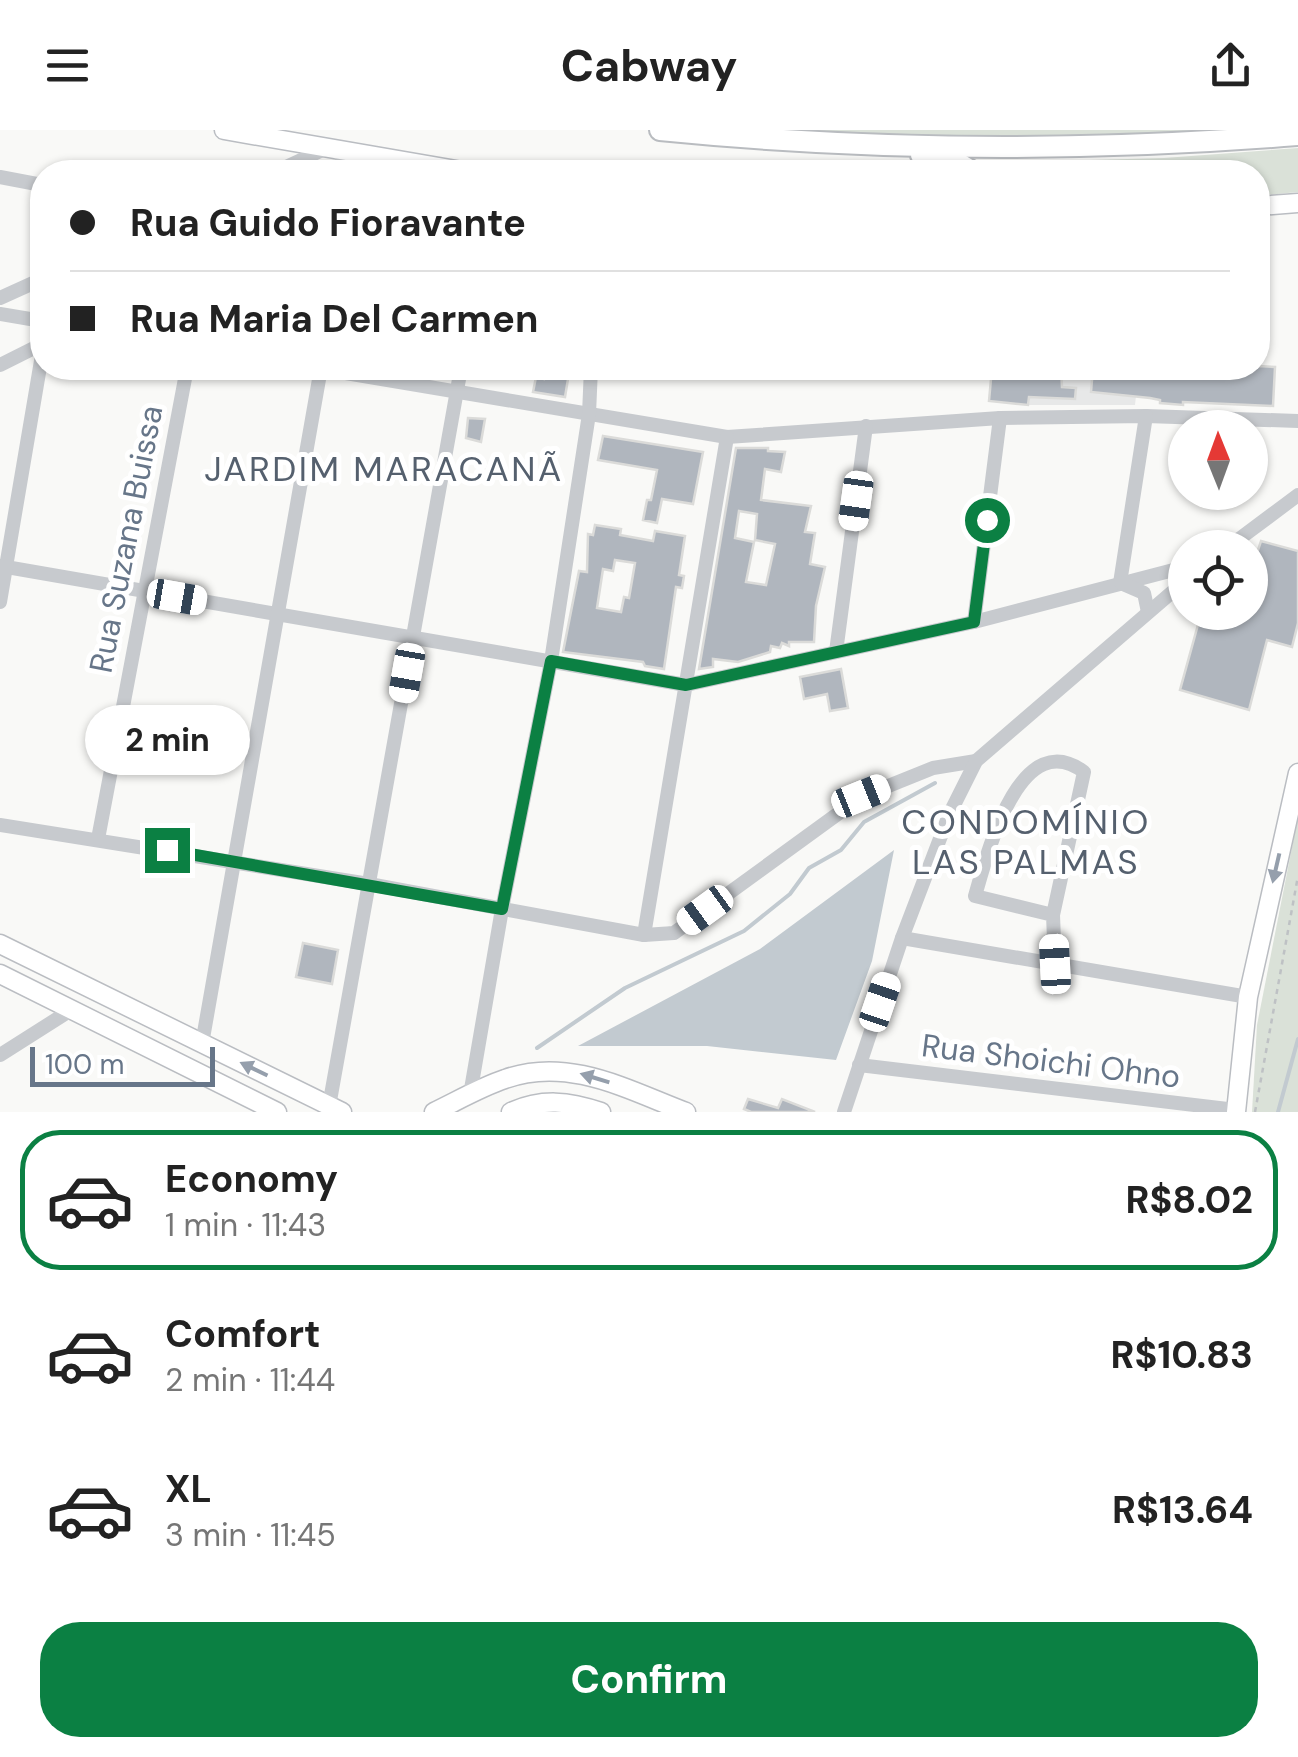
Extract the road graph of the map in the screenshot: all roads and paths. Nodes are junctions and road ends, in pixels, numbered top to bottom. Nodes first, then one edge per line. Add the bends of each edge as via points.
1 (224, 130) edge
2 (660, 130) edge
3 (1298, 134) edge
4 (750, 139) junction
5 (330, 148) junction
6 (302, 160) edge
7 (346, 160) edge
8 (377, 160) edge
9 (952, 160) edge
10 (0, 177) edge
11 (30, 182) edge
12 (1298, 203) edge
13 (1270, 205) edge
14 (30, 284) edge
15 (0, 298) edge
16 (0, 314) edge
17 (30, 319) edge
18 (30, 350) edge
19 (0, 364) edge
20 (37, 380) edge
21 (185, 380) edge
22 (318, 380) edge
23 (389, 380) edge
24 (460, 380) edge
25 (591, 380) edge
26 (458, 392) junction
27 (590, 414) junction
28 (1146, 416) junction
29 (1000, 418) junction
30 (1298, 421) edge
31 (866, 426) junction
32 (727, 437) junction
33 (1298, 495) edge
34 (1251, 530) edge
35 (3, 567) edge
36 (1168, 571) edge
37 (1120, 583) junction
38 (143, 591) junction
39 (1168, 595) edge
40 (0, 602) edge
41 (1148, 612) junction
42 (278, 614) junction
43 (974, 622) junction
44 (413, 638) junction
45 (836, 652) junction
46 (551, 661) junction
47 (686, 685) junction
48 (976, 761) junction
49 (1298, 774) edge
50 (0, 825) edge
51 (98, 839) junction
52 (235, 861) junction
53 (1298, 876) edge
54 (369, 884) junction
55 (502, 909) junction
56 (1052, 915) junction
57 (644, 935) junction
58 (902, 938) junction
59 (0, 944) edge
60 (1055, 964) junction
61 (0, 974) edge
62 (1248, 997) junction
63 (71, 1010) junction
64 (202, 1044) junction
65 (0, 1055) edge
66 (476, 1064) junction
67 (859, 1066) junction
68 (496, 1083) junction
69 (470, 1095) junction
70 (334, 1110) edge
71 (1243, 1111) edge
72 (277, 1112) edge
73 (434, 1112) edge
74 (511, 1112) edge
75 (602, 1112) edge
76 (686, 1112) edge
77 (844, 1112) edge

1 - 5 main road
2 - 4 highway
3 - 4 highway via 1066,147
4 - 9 highway
5 - 6 street
5 - 7 street
5 - 8 main road
10 - 11 street
12 - 13 main road
14 - 15 street
16 - 17 street
18 - 19 street
20 - 35 street
21 - 38 street, Rua Suzana Buissa
22 - 42 street
23 - 26 street
24 - 26 street
25 - 27 street
26 - 27 street
26 - 44 street
27 - 32 street
27 - 46 street
28 - 29 street
28 - 30 street
28 - 37 street
29 - 31 street
29 - 43 street
31 - 32 street
31 - 45 street
32 - 47 street
33 - 34 street
35 - 38 street
35 - 40 street
36 - 37 street
37 - 41 street via 1144,592
37 - 43 street
38 - 42 street
38 - 51 street, Rua Suzana Buissa
39 - 41 street
41 - 48 street
42 - 44 street
42 - 52 street
43 - 45 street
44 - 46 street
44 - 54 street
45 - 47 street
46 - 47 street
46 - 55 street
47 - 57 street
48 - 57 street via 934,768 861,796 674,932
48 - 58 street
49 -> 62 main road
50 - 51 street
51 - 52 street
52 - 54 street
52 - 64 street
53 - 71 path
54 - 55 street
54 - 70 street
55 - 57 street
55 - 66 street
56 - 56 street via 1084,772 1068,760 1048,760 1033,770 1001,812 975,896
56 - 60 street
58 - 60 street
58 - 67 street
59 - 64 main road
60 - 62 street
61 - 63 main road
62 - 71 main road
63 - 65 street
63 - 72 main road
70 -> 64 main road
66 - 68 street
66 - 69 street
67 - 71 street, Rua Shoichi Ohno
67 - 77 street
68 - 69 main road
76 -> 68 main road via 588,1074 535,1072
69 - 73 main road
74 - 75 main road via 542,1102

